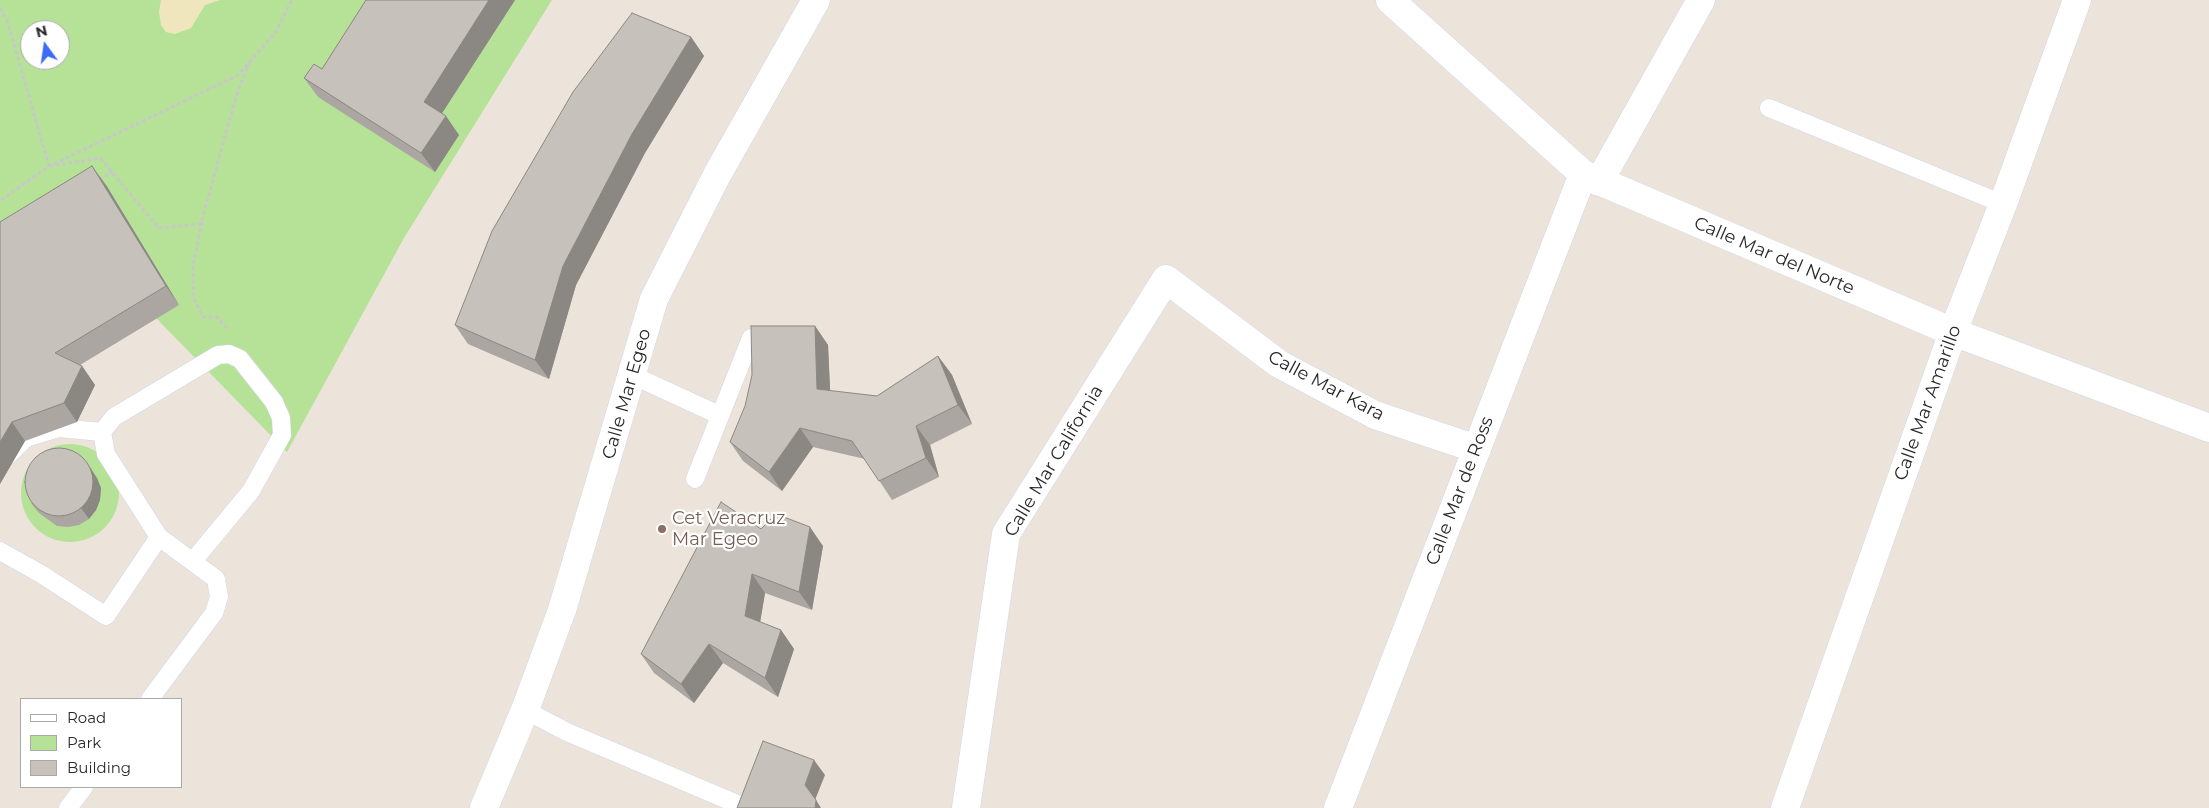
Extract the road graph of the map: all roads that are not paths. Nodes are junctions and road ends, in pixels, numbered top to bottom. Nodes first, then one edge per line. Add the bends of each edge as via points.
1 (816, 0) edge
2 (1390, 0) edge
3 (1701, 0) edge
4 (2076, 0) edge
5 (1769, 108) dead end
6 (1591, 178) junction
7 (2003, 204) junction
8 (1166, 279) joint
9 (1953, 332) junction
10 (751, 338) edge
11 (632, 375) junction
12 (720, 415) junction
13 (2209, 428) edge
14 (102, 432) junction
15 (1477, 449) junction
16 (0, 463) edge
17 (695, 479) dead end
18 (159, 537) junction
19 (0, 551) edge
20 (193, 561) junction
21 (151, 698) edge
22 (525, 710) junction
23 (83, 788) edge
24 (742, 806) edge
25 (68, 808) edge
26 (484, 808) edge
27 (966, 808) edge
28 (1338, 808) edge
29 (1785, 808) edge

1 - 11 street, Calle Mar Egeo via 717,174 654,299
2 - 6 street, Calle Mar del Norte
3 - 6 street, Calle Mar de Ross
4 - 7 street, Calle Mar Amarillo
5 - 7 lane
6 - 9 street, Calle Mar del Norte
6 - 15 street, Calle Mar de Ross
7 - 9 street, Calle Mar Amarillo
8 - 15 street, Calle Mar Kara via 1279,364 1375,415
8 - 27 street, Calle Mar California via 1006,534
9 - 13 street, Calle Mar del Norte
9 - 29 street, Calle Mar Amarillo
10 - 12 lane
11 - 12 lane
11 - 22 street, Calle Mar Egeo via 562,610
12 - 17 lane
14 - 16 lane via 59,428 26,438
14 - 18 lane via 106,454
14 - 20 lane via 114,417 218,355 230,354 240,359 274,402 281,418 282,435 251,491
15 - 28 street, Calle Mar de Ross
18 - 19 lane via 106,616
18 - 20 lane
20 - 21 lane via 216,580 219,597 214,613
22 - 24 lane via 567,732
22 - 26 street, Calle Mar Egeo
23 - 25 lane

